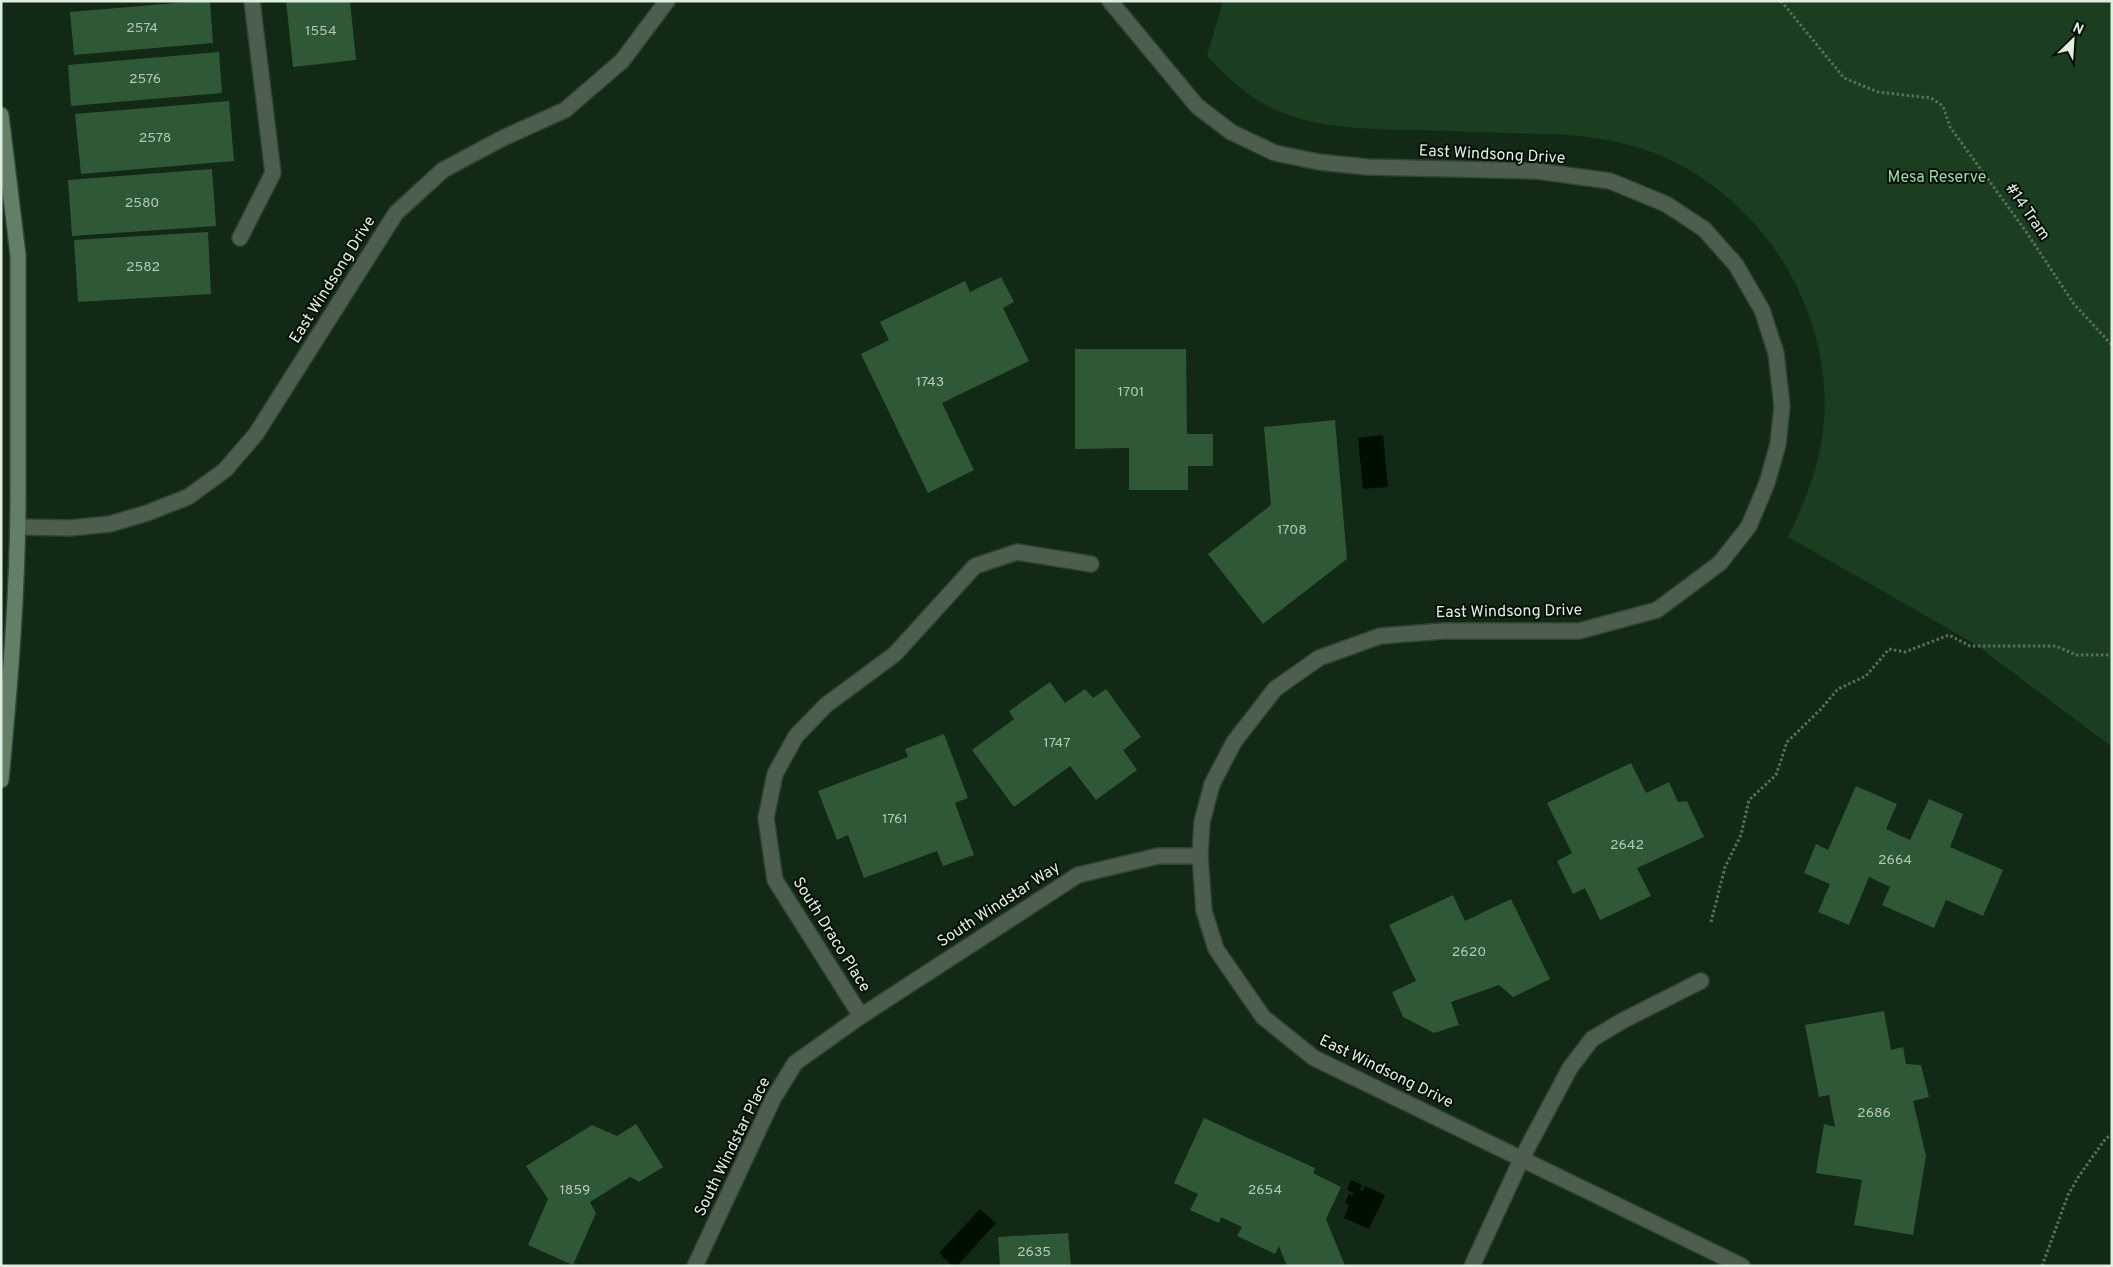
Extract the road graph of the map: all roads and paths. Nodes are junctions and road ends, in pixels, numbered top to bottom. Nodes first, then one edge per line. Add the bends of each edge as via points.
1 (252, 1) edge
2 (667, 1) edge
3 (1110, 1) edge
4 (1781, 1) edge
5 (1, 115) edge
6 (240, 238) dead end
7 (2112, 345) edge
8 (18, 527) junction
9 (1090, 564) dead end
10 (2112, 655) edge
11 (1, 780) edge
12 (1200, 856) junction
13 (1711, 922) dead end
14 (1701, 981) dead end
15 (861, 1016) junction
16 (2112, 1135) edge
17 (1522, 1158) junction
18 (695, 1266) edge
19 (1472, 1266) edge
20 (1742, 1266) edge
21 (2042, 1266) edge

1 - 6 street via 273,173
2 - 8 street, East Windsong Drive via 622,62 565,110 443,170 396,213 256,434 225,470 188,497 110,524 70,528
3 - 12 street, East Windsong Drive via 1198,106 1231,132 1275,153 1367,167 1537,171 1610,181 1666,204 1704,230 1736,265 1762,310 1776,353 1782,406 1778,444 1767,483 1749,526 1720,563 1657,610 1579,631 1444,630 1380,636 1319,658 1276,689 1234,742 1212,784 1202,822
4 - 7 path, #14 Tram via 1844,78 1878,92 1931,98 1943,106 1950,127 2074,304
5 - 8 street via 18,255
8 - 11 street
9 - 15 street, South Draco Place via 1017,552 975,566 895,654 826,706 796,736 775,774 766,818 775,880
10 - 13 path via 2076,655 2056,646 1970,646 1949,635 1905,652 1889,650 1866,676 1838,689 1787,742 1776,775 1749,800 1741,835 1725,867
12 - 15 street, South Windstar Way via 1158,856 1078,875
12 - 17 street, East Windsong Drive via 1204,911 1216,949 1263,1017 1314,1058
14 - 17 street via 1592,1039 1570,1068
15 - 18 street, South Windstar Place via 796,1064 773,1098
16 - 21 path via 2106,1138 2068,1195
17 - 19 street
17 - 20 street, East Windsong Drive

